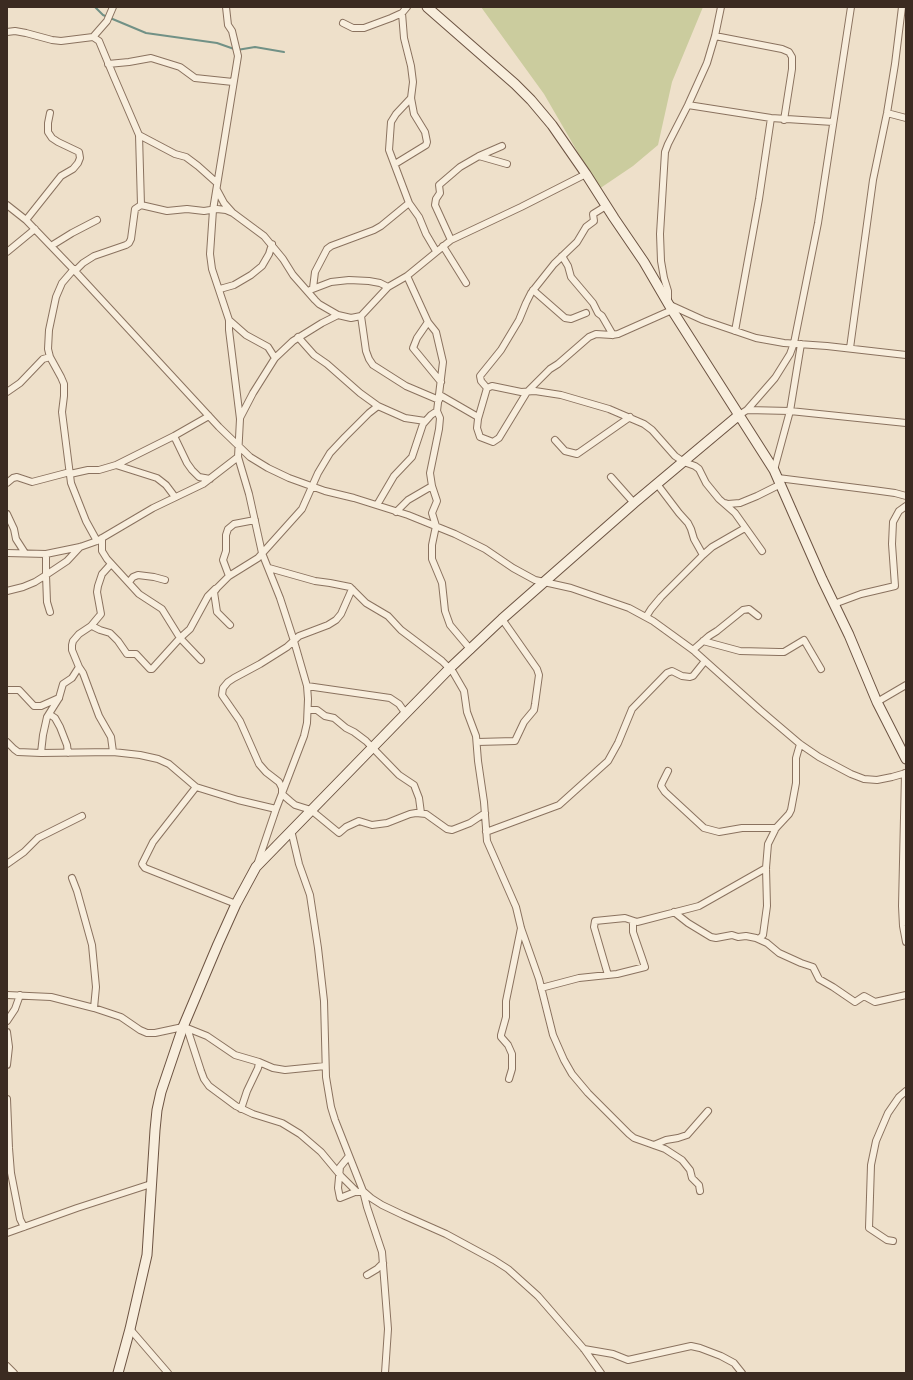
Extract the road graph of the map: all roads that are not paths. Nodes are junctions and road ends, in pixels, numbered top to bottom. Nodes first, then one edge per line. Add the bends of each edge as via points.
1 (113, 7) edge
2 (226, 7) edge
3 (407, 7) edge
4 (427, 7) edge
5 (721, 7) edge
6 (851, 7) edge
7 (902, 7) edge
8 (402, 13) junction
9 (343, 23) dead end
10 (7, 32) edge
11 (715, 36) junction
12 (93, 37) junction
13 (108, 64) junction
14 (233, 82) junction
15 (411, 98) junction
16 (688, 105) junction
17 (50, 113) dead end
18 (887, 113) junction
19 (770, 118) junction
20 (906, 118) edge
21 (784, 120) junction
22 (833, 122) junction
23 (139, 135) junction
24 (502, 146) dead end
25 (479, 156) junction
26 (395, 164) junction
27 (507, 164) dead end
28 (586, 174) junction
29 (217, 186) junction
30 (409, 203) junction
31 (7, 205) edge
32 (141, 205) junction
33 (606, 206) junction
34 (213, 210) junction
35 (233, 213) junction
36 (26, 220) junction
37 (97, 220) dead end
38 (34, 229) junction
39 (451, 240) junction
40 (272, 244) junction
41 (51, 246) junction
42 (443, 246) junction
43 (436, 251) junction
44 (7, 252) edge
45 (562, 256) junction
46 (74, 270) junction
47 (407, 276) junction
48 (466, 283) dead end
49 (388, 287) junction
50 (220, 289) junction
51 (310, 290) junction
52 (533, 290) junction
53 (670, 305) junction
54 (586, 313) dead end
55 (338, 315) junction
56 (361, 316) junction
57 (229, 320) junction
58 (428, 322) junction
59 (735, 331) junction
60 (613, 335) junction
61 (298, 337) junction
62 (794, 343) junction
63 (801, 344) junction
64 (850, 348) junction
65 (906, 355) edge
66 (50, 357) junction
67 (275, 358) junction
68 (442, 382) junction
69 (487, 388) junction
70 (7, 392) edge
71 (527, 392) junction
72 (440, 397) junction
73 (378, 406) junction
74 (437, 411) junction
75 (790, 411) junction
76 (743, 413) junction
77 (208, 416) junction
78 (478, 417) junction
79 (630, 417) junction
80 (240, 419) junction
81 (425, 421) junction
82 (906, 423) edge
83 (174, 436) junction
84 (555, 440) dead end
85 (238, 447) junction
86 (238, 457) junction
87 (684, 462) junction
88 (116, 465) junction
89 (70, 473) junction
90 (611, 477) dead end
91 (778, 477) junction
92 (210, 479) junction
93 (7, 483) edge
94 (657, 484) junction
95 (312, 486) junction
96 (432, 486) junction
97 (906, 496) edge
98 (175, 497) junction
99 (724, 502) junction
100 (634, 503) junction
101 (377, 506) junction
102 (906, 506) edge
103 (396, 512) junction
104 (7, 514) edge
105 (255, 520) junction
106 (436, 526) junction
107 (745, 528) junction
108 (99, 540) junction
109 (80, 547) junction
110 (762, 551) dead end
111 (7, 553) edge
112 (25, 553) junction
113 (262, 553) junction
114 (46, 554) junction
115 (703, 554) junction
116 (111, 564) junction
117 (269, 568) junction
118 (46, 574) junction
119 (229, 576) junction
120 (165, 580) dead end
121 (129, 582) junction
122 (545, 582) junction
123 (217, 588) junction
124 (352, 589) junction
125 (7, 591) edge
126 (834, 604) junction
127 (50, 612) dead end
128 (758, 616) dead end
129 (646, 617) junction
130 (502, 619) junction
131 (90, 626) junction
132 (230, 626) dead end
133 (180, 638) junction
134 (294, 641) junction
135 (703, 641) junction
136 (470, 650) junction
137 (693, 650) junction
138 (201, 660) dead end
139 (706, 661) junction
140 (79, 667) junction
141 (450, 668) junction
142 (821, 669) dead end
143 (906, 685) edge
144 (307, 686) junction
145 (7, 690) edge
146 (59, 698) junction
147 (877, 702) junction
148 (308, 710) junction
149 (49, 714) junction
150 (406, 714) junction
151 (7, 742) edge
152 (477, 742) junction
153 (800, 744) junction
154 (372, 748) junction
155 (113, 752) junction
156 (41, 753) junction
157 (68, 753) junction
158 (906, 759) edge
159 (668, 771) dead end
160 (905, 773) edge
161 (196, 787) junction
162 (282, 794) junction
163 (276, 809) junction
164 (311, 810) junction
165 (421, 813) junction
166 (486, 813) junction
167 (82, 816) dead end
168 (776, 828) junction
169 (291, 830) junction
170 (486, 832) junction
171 (7, 864) edge
172 (256, 866) junction
173 (904, 867) edge
174 (766, 868) junction
175 (72, 878) dead end
176 (236, 904) junction
177 (674, 912) junction
178 (633, 921) junction
179 (521, 928) junction
180 (759, 939) junction
181 (906, 942) edge
182 (608, 975) junction
183 (541, 988) junction
184 (7, 995) edge
185 (20, 995) junction
186 (906, 995) edge
187 (94, 1008) junction
188 (7, 1021) edge
189 (185, 1027) junction
190 (7, 1032) edge
191 (7, 1062) edge
192 (259, 1062) junction
193 (7, 1065) edge
194 (325, 1066) junction
195 (509, 1079) dead end
196 (906, 1091) edge
197 (7, 1099) edge
198 (241, 1109) junction
199 (708, 1111) dead end
200 (654, 1145) junction
201 (349, 1156) junction
202 (339, 1174) junction
203 (151, 1184) junction
204 (700, 1191) dead end
205 (361, 1192) junction
206 (24, 1227) junction
207 (7, 1233) edge
208 (893, 1242) dead end
209 (383, 1263) junction
210 (367, 1275) dead end
211 (130, 1329) junction
212 (584, 1349) junction
213 (7, 1366) edge
214 (14, 1373) edge
215 (118, 1373) edge
216 (168, 1373) edge
217 (385, 1373) edge
218 (601, 1373) edge
219 (742, 1373) edge

1 - 12 street via 107,21
2 - 14 street via 228,25 238,56
3 - 8 street
4 - 28 street via 526,94
5 - 11 street
6 - 22 street
7 - 18 street
8 - 9 street via 364,28 353,28
8 - 15 street via 404,38 412,71
10 - 12 street via 15,31 61,41
11 - 16 street via 707,63
11 - 21 street via 789,52 792,57 792,69
12 - 13 street via 100,41
13 - 14 street via 151,58 180,67 195,78
13 - 23 street
14 - 29 street
15 - 26 street via 391,122 390,150
15 - 26 street via 414,114 425,132 427,144
16 - 19 street
16 - 53 street via 668,144 664,159 660,234 663,275
17 - 36 street via 48,132 52,138 79,152 80,158 73,169 61,176
18 - 20 street
18 - 64 street via 873,180
19 - 21 street
19 - 59 street via 759,199
21 - 22 street
22 - 62 street via 818,223
23 - 29 street via 186,157
23 - 32 street
24 - 25 street
25 - 27 street
25 - 39 street via 460,167 439,185 436,211
26 - 30 street
28 - 33 street
28 - 39 street
29 - 34 street
29 - 35 street via 224,203
30 - 43 street
30 - 51 street via 374,230 327,249 315,272
31 - 36 street
32 - 34 street via 167,210
32 - 46 street via 135,209 129,243 94,256
33 - 45 street via 593,214 594,221
33 - 53 street
34 - 35 street
34 - 50 street via 210,254 212,269
35 - 40 street
36 - 38 street
37 - 41 street
38 - 41 street
38 - 44 street
39 - 42 street
40 - 50 street via 262,266 234,285
40 - 51 street via 293,275
41 - 46 street
42 - 43 street
42 - 48 street
43 - 47 street
45 - 52 street
45 - 60 street via 571,277 593,303
46 - 66 street via 62,283 53,309 49,330
46 - 77 street
47 - 49 street
47 - 58 street
49 - 51 street via 369,281 349,280 331,282
49 - 56 street
50 - 57 street
51 - 55 street via 319,304
52 - 54 street via 565,318 571,319
52 - 69 street via 501,350 480,376
53 - 59 street
53 - 60 street
53 - 76 street
55 - 56 street via 351,318
55 - 61 street
56 - 72 street via 366,351 373,365 406,386
57 - 67 street via 246,335 268,347
57 - 80 street
58 - 68 street via 439,339 443,362
58 - 68 street via 416,338 414,349
59 - 62 street via 763,340
60 - 71 street via 596,334 589,337
61 - 67 street
61 - 73 street via 314,355
62 - 63 street
62 - 76 street via 775,378
63 - 64 street
63 - 75 street
64 - 65 street
66 - 70 street via 43,359 20,383
66 - 89 street via 64,384 62,412
67 - 80 street
68 - 72 street
69 - 71 street via 492,386
69 - 78 street
71 - 78 street via 496,441 490,442 480,437 477,428
71 - 79 street via 561,395
72 - 74 street
72 - 78 street
73 - 81 street via 405,418
73 - 95 street via 330,453
74 - 81 street
74 - 96 street via 440,424 430,473
75 - 76 street
75 - 82 street
75 - 91 street
76 - 87 street
76 - 91 street
77 - 83 street
77 - 85 street
79 - 84 street via 576,454 565,451
79 - 87 street via 652,430 671,452
80 - 85 street
81 - 101 street via 412,457 394,476
83 - 88 street
83 - 92 street via 192,470 199,477
85 - 86 street
85 - 95 street via 268,468
86 - 92 street
86 - 105 street
87 - 94 street
87 - 99 street via 699,469 706,483
88 - 89 street via 99,470
88 - 98 street via 158,478
89 - 93 street via 32,482 17,477
89 - 108 street via 71,483 86,521
90 - 100 street
91 - 97 street
91 - 99 street via 757,496 740,503
91 - 126 street
92 - 98 street
94 - 100 street
94 - 115 street via 688,523
95 - 101 street
95 - 113 street via 302,509
96 - 103 street via 408,500
96 - 106 street via 437,498 432,513
98 - 108 street
99 - 107 street
100 - 122 street
101 - 103 street
102 - 126 street via 899,511 893,522 895,586
103 - 106 street
104 - 112 street via 16,539
105 - 113 street
105 - 119 street via 234,524 228,529 223,560
106 - 122 street via 485,549 526,576
106 - 136 street via 432,558 442,583 448,619 454,632
107 - 110 street
107 - 115 street
108 - 109 street
108 - 116 street via 102,551
109 - 114 street
109 - 118 street via 67,561
111 - 112 street
112 - 114 street
113 - 117 street
113 - 119 street
114 - 118 street
115 - 129 street via 661,597
116 - 121 street
116 - 131 street via 102,574 98,586 101,614
117 - 124 street
117 - 134 street
118 - 125 street via 35,582
118 - 127 street via 46,602
119 - 123 street
120 - 121 street via 138,575
121 - 133 street via 139,594 162,609
122 - 129 street via 608,600
122 - 130 street
123 - 132 street via 214,592 217,612
123 - 133 street via 208,596 190,629
124 - 134 street via 342,614 336,620 299,636
124 - 141 street via 366,603 388,616 401,630
126 - 147 street
128 - 135 street via 749,609 743,610
129 - 137 street
130 - 136 street
130 - 152 street via 537,669 539,675 535,704 532,714 524,722 515,741
131 - 133 street via 113,635 126,654 136,654 150,669 154,669
131 - 140 street via 79,634 72,645
133 - 138 street
134 - 144 street
134 - 162 street via 228,682 222,692 245,732 259,764 281,785
135 - 137 street
135 - 142 street via 740,651 784,652 804,640
136 - 141 street
137 - 139 street
139 - 153 street
139 - 170 street via 690,678 672,671 667,673 632,709 608,761 559,805
140 - 146 street via 72,678 63,684
140 - 155 street via 99,716 111,737
141 - 150 street
141 - 152 street via 464,691 467,712
143 - 147 street
144 - 148 street
144 - 150 street via 390,698 399,704
145 - 146 street via 19,690 34,706 41,706
146 - 149 street
147 - 158 street
148 - 154 street via 317,710 325,716 334,718
148 - 162 street via 304,736
149 - 156 street
149 - 157 street via 60,727
150 - 154 street
151 - 156 street via 18,752
152 - 166 street
153 - 160 street via 819,757 864,779 877,780
153 - 168 street via 796,758 793,805 789,814
154 - 164 street
154 - 165 street via 415,788
155 - 157 street
155 - 161 street via 162,761 172,766
156 - 157 street
159 - 168 street via 662,783 665,792 704,828 719,832 742,828
160 - 173 street
161 - 163 street
161 - 176 street via 153,842 142,864 145,868
162 - 163 street
162 - 164 street via 295,804
163 - 172 street
164 - 165 street via 339,833 360,821 374,825 390,823 410,814
164 - 169 street
165 - 166 street via 452,830 474,822
166 - 170 street
167 - 171 street via 38,838
168 - 174 street via 768,844
169 - 172 street
169 - 194 street via 310,895 318,948 324,1001
170 - 179 street via 489,846 514,901
172 - 176 street
173 - 181 street via 902,926
174 - 177 street via 699,906
174 - 180 street via 767,910 763,935
175 - 187 street via 91,941 96,988
176 - 189 street
177 - 178 street
177 - 180 street via 711,937 732,935
178 - 182 street via 633,932 644,967
178 - 182 street via 616,918 598,920 594,924
179 - 183 street
179 - 195 street via 501,1035 512,1054
180 - 186 street via 779,953 813,967 819,979 855,1002 864,996 875,1002
182 - 183 street via 579,978
183 - 200 street via 553,1035 572,1074 629,1134
184 - 185 street
185 - 187 street via 51,997
185 - 188 street
187 - 189 street via 121,1017 147,1033
189 - 192 street via 207,1036 234,1055
189 - 198 street via 204,1079 220,1096
189 - 203 street via 168,1071 157,1110
190 - 191 street
191 - 193 street
192 - 194 street via 279,1070
192 - 198 street
194 - 201 street via 335,1120
196 - 208 street via 888,1112 876,1141 871,1165 869,1228
197 - 206 street via 11,1173 20,1219
198 - 202 street via 282,1123 300,1134 321,1152
199 - 200 street via 686,1135
200 - 204 street via 682,1160 699,1185
201 - 202 street via 341,1165
201 - 205 street
202 - 205 street
202 - 205 street via 340,1198
203 - 206 street
203 - 211 street via 147,1256
205 - 209 street via 380,1244
205 - 212 street via 382,1205 446,1234 508,1269 538,1296
206 - 207 street
209 - 210 street
209 - 217 street via 388,1329
211 - 215 street
211 - 216 street
212 - 218 street
212 - 219 street via 613,1354 628,1360 691,1346 721,1356 734,1363
213 - 214 street

